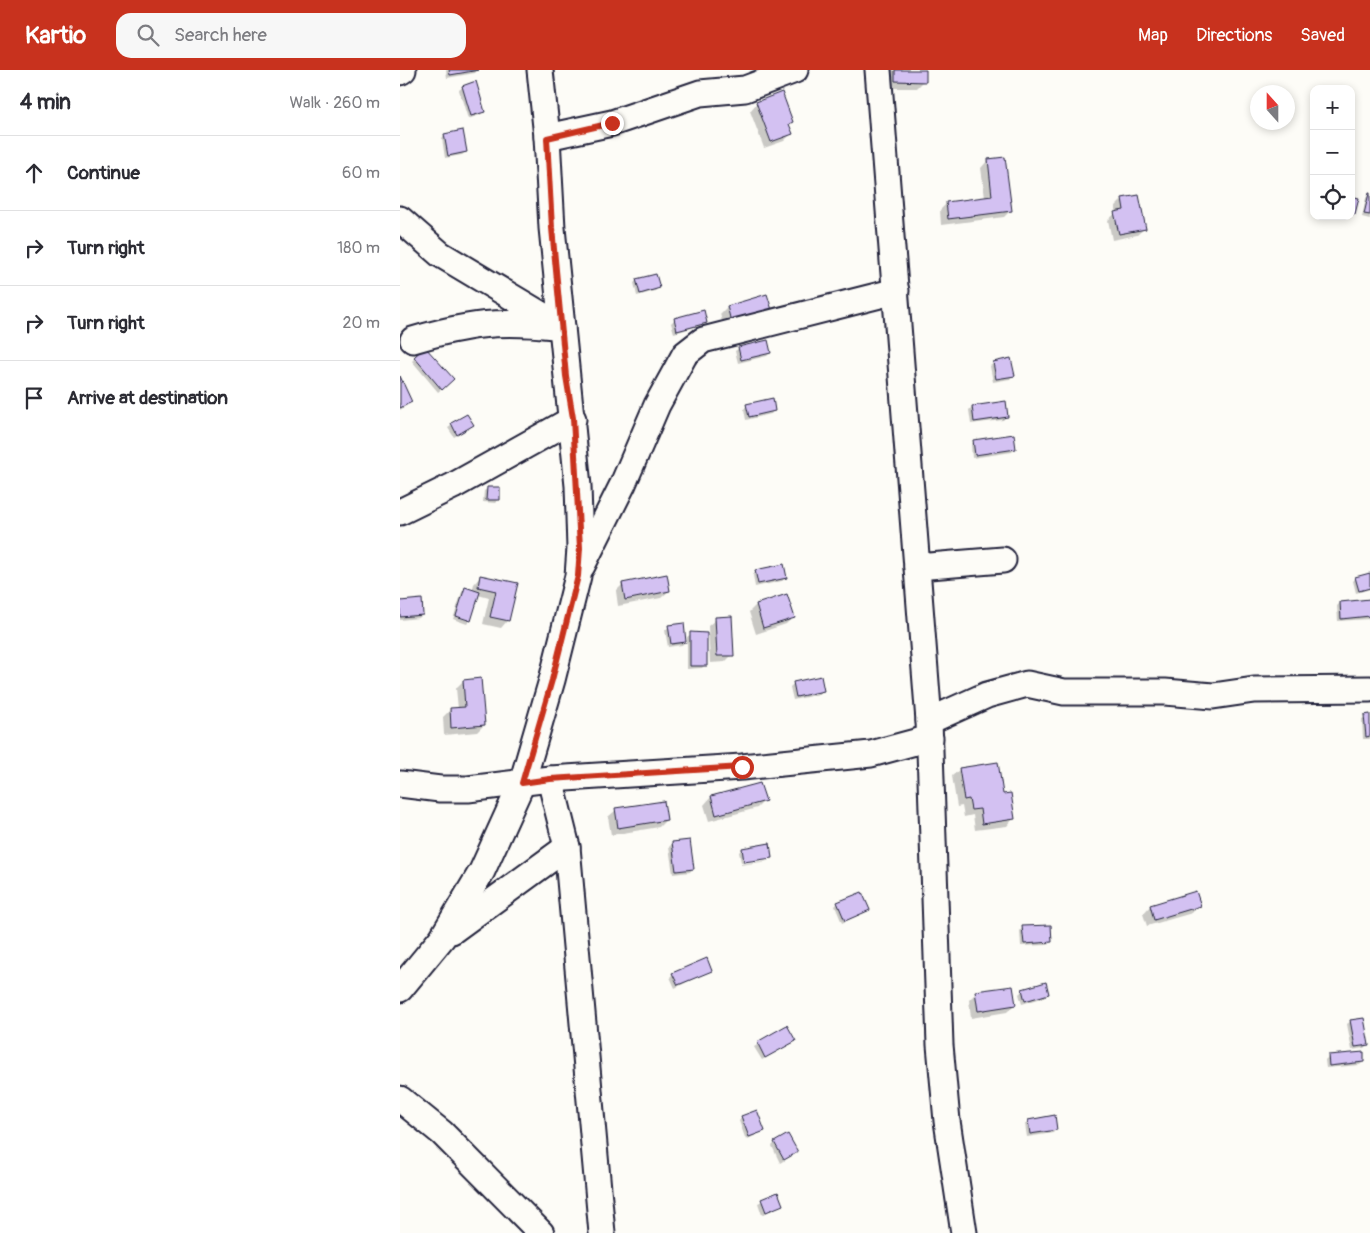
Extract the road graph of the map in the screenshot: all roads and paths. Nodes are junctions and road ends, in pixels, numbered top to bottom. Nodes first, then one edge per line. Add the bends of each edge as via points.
1 (403, 70) edge
2 (540, 70) edge
3 (795, 70) edge
4 (878, 70) edge
5 (400, 72) edge
6 (547, 138) junction
7 (400, 219) edge
8 (896, 291) junction
9 (562, 327) junction
10 (413, 340) dead end
11 (573, 418) junction
12 (400, 512) edge
13 (1003, 560) dead end
14 (917, 567) junction
15 (578, 576) junction
16 (1370, 689) edge
17 (930, 730) junction
18 (550, 779) junction
19 (522, 783) junction
20 (400, 784) edge
21 (567, 847) junction
22 (442, 938) junction
23 (400, 990) edge
24 (400, 1099) edge
25 (541, 1233) edge
26 (602, 1233) edge
27 (964, 1233) edge

1 - 5 street
2 - 6 street
3 - 6 street via 749,88 700,93 612,123
4 - 8 street
6 - 9 street
7 - 9 street via 440,254
8 - 14 street
8 - 15 street via 703,340 690,348 657,405
9 - 10 street via 527,323 476,324
9 - 11 street
11 - 12 street
11 - 15 street via 580,538
13 - 14 street
14 - 17 street
15 - 19 street
16 - 17 street via 1254,690 1213,696 1165,692 1064,692 1027,684 987,695
17 - 18 street via 871,754 682,772
17 - 27 street via 940,1045 947,1121
18 - 19 street
18 - 21 street
19 - 20 street via 468,789
19 - 22 street via 482,871
21 - 22 street
21 - 26 street
22 - 23 street
24 - 25 street via 442,1133

